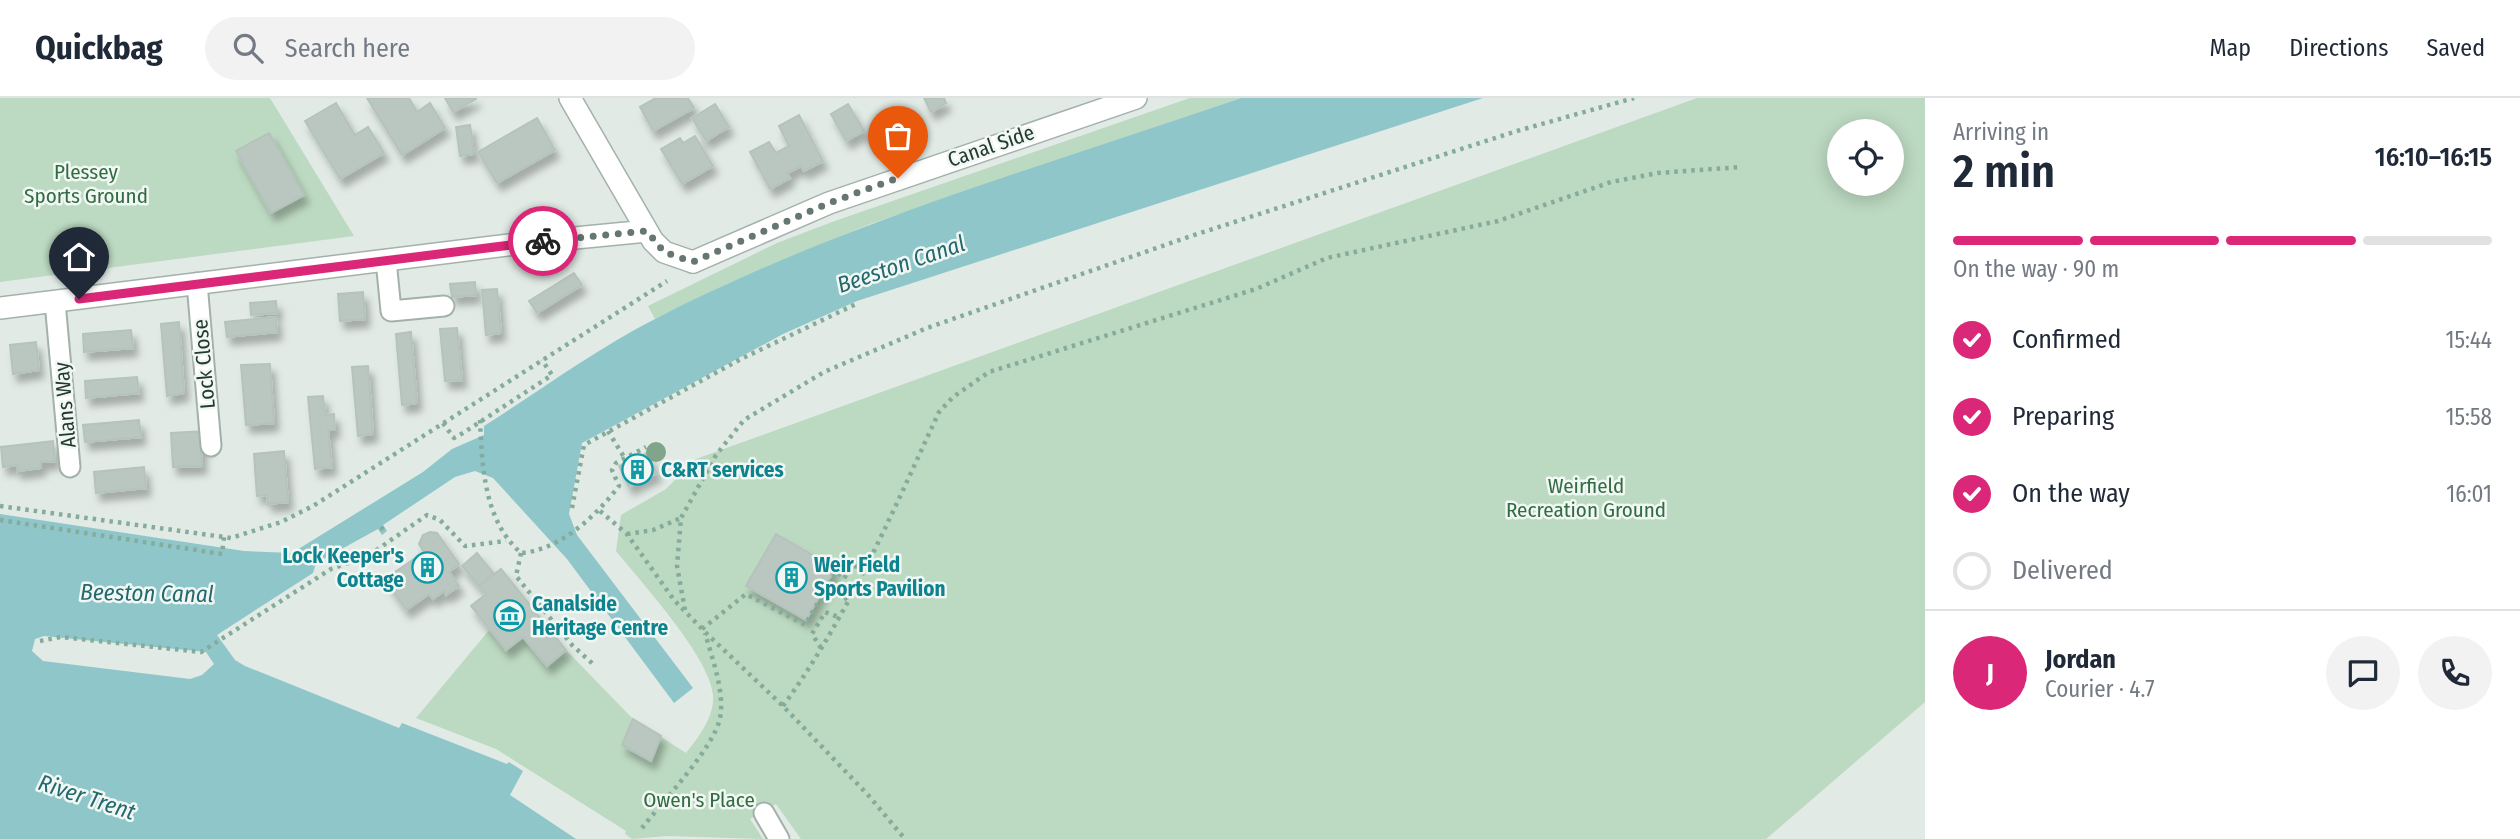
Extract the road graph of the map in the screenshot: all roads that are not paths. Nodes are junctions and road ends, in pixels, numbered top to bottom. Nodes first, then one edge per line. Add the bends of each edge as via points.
1 (570, 98) edge
2 (1136, 98) edge
3 (647, 231) junction
4 (386, 260) junction
5 (197, 282) junction
6 (55, 302) junction
7 (444, 306) dead end
8 (0, 308) edge
9 (212, 446) dead end
10 (70, 467) dead end
11 (764, 813) dead end
12 (779, 839) edge

1 - 3 street
2 - 3 street, Canal Side via 829,203 693,262 664,252
3 - 4 street
4 - 5 street
4 - 7 lane via 391,311
5 - 6 street
5 - 9 lane, Lock Close
6 - 8 street
6 - 10 lane, Alans Way
11 - 12 lane

